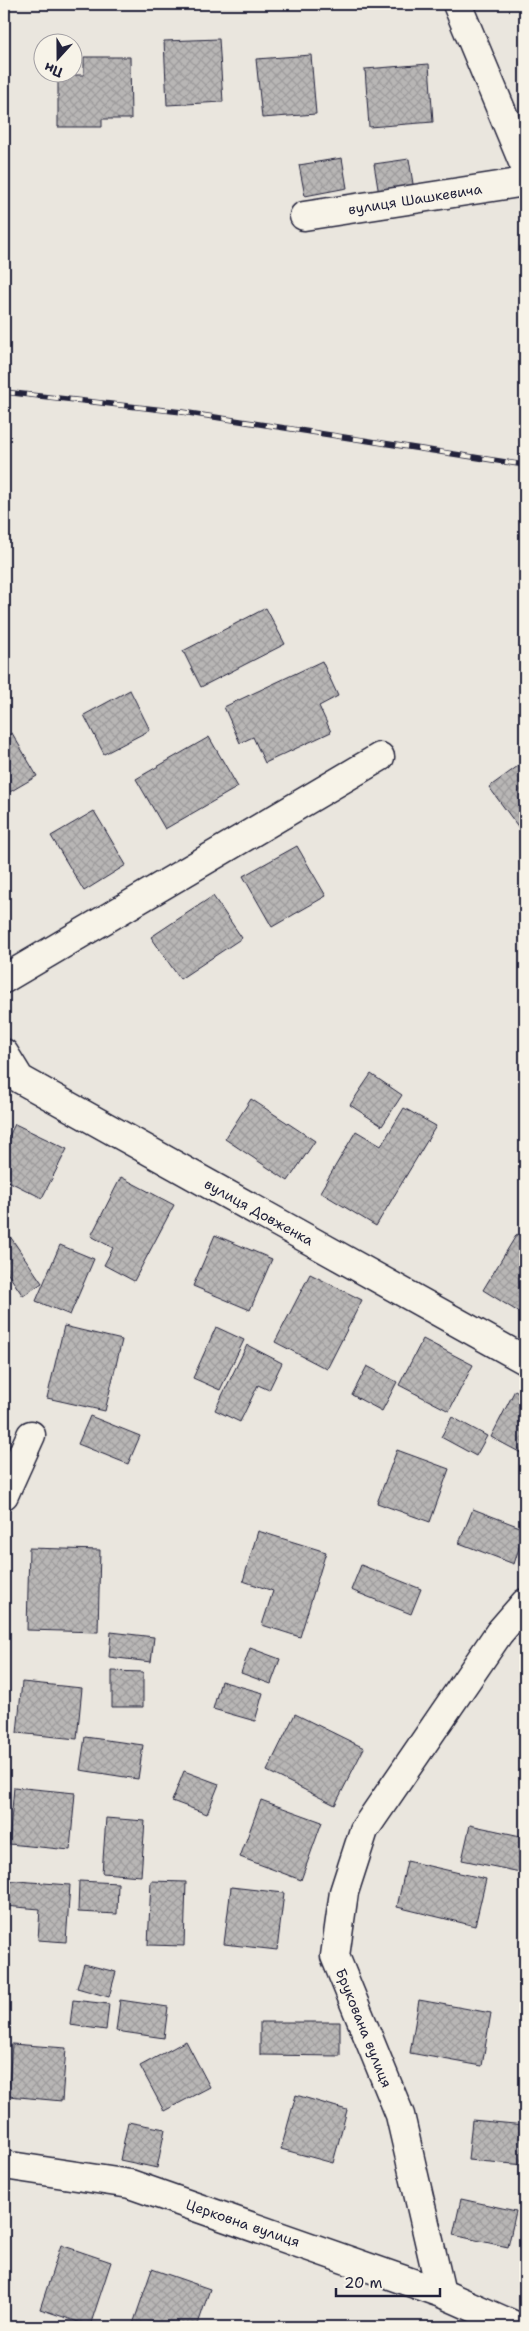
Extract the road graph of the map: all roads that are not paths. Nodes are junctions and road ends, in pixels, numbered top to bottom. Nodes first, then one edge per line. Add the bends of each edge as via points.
1 (457, 4) edge
2 (525, 167) edge
3 (525, 182) edge
4 (304, 216) dead end
5 (380, 757) dead end
6 (4, 979) edge
7 (4, 1054) edge
8 (12, 1085) edge
9 (525, 1360) edge
10 (31, 1435) dead end
11 (4, 1495) edge
12 (525, 1603) edge
13 (4, 2165) edge
14 (441, 2293) junction
15 (479, 2318) edge
16 (518, 2327) edge

1 - 2 street
3 - 4 street, вулиця Шашкевича
5 - 6 street
7 - 8 street, вулиця Довженка
8 - 9 street, вулиця Довженка
10 - 11 street
12 - 14 street, Брукована вулиця via 499,1633 364,1830 344,1892 335,1956 400,2115
13 - 14 street, Церковна вулиця via 130,2184
14 - 15 street, Церковна вулиця
15 - 16 street, Церковна вулиця

